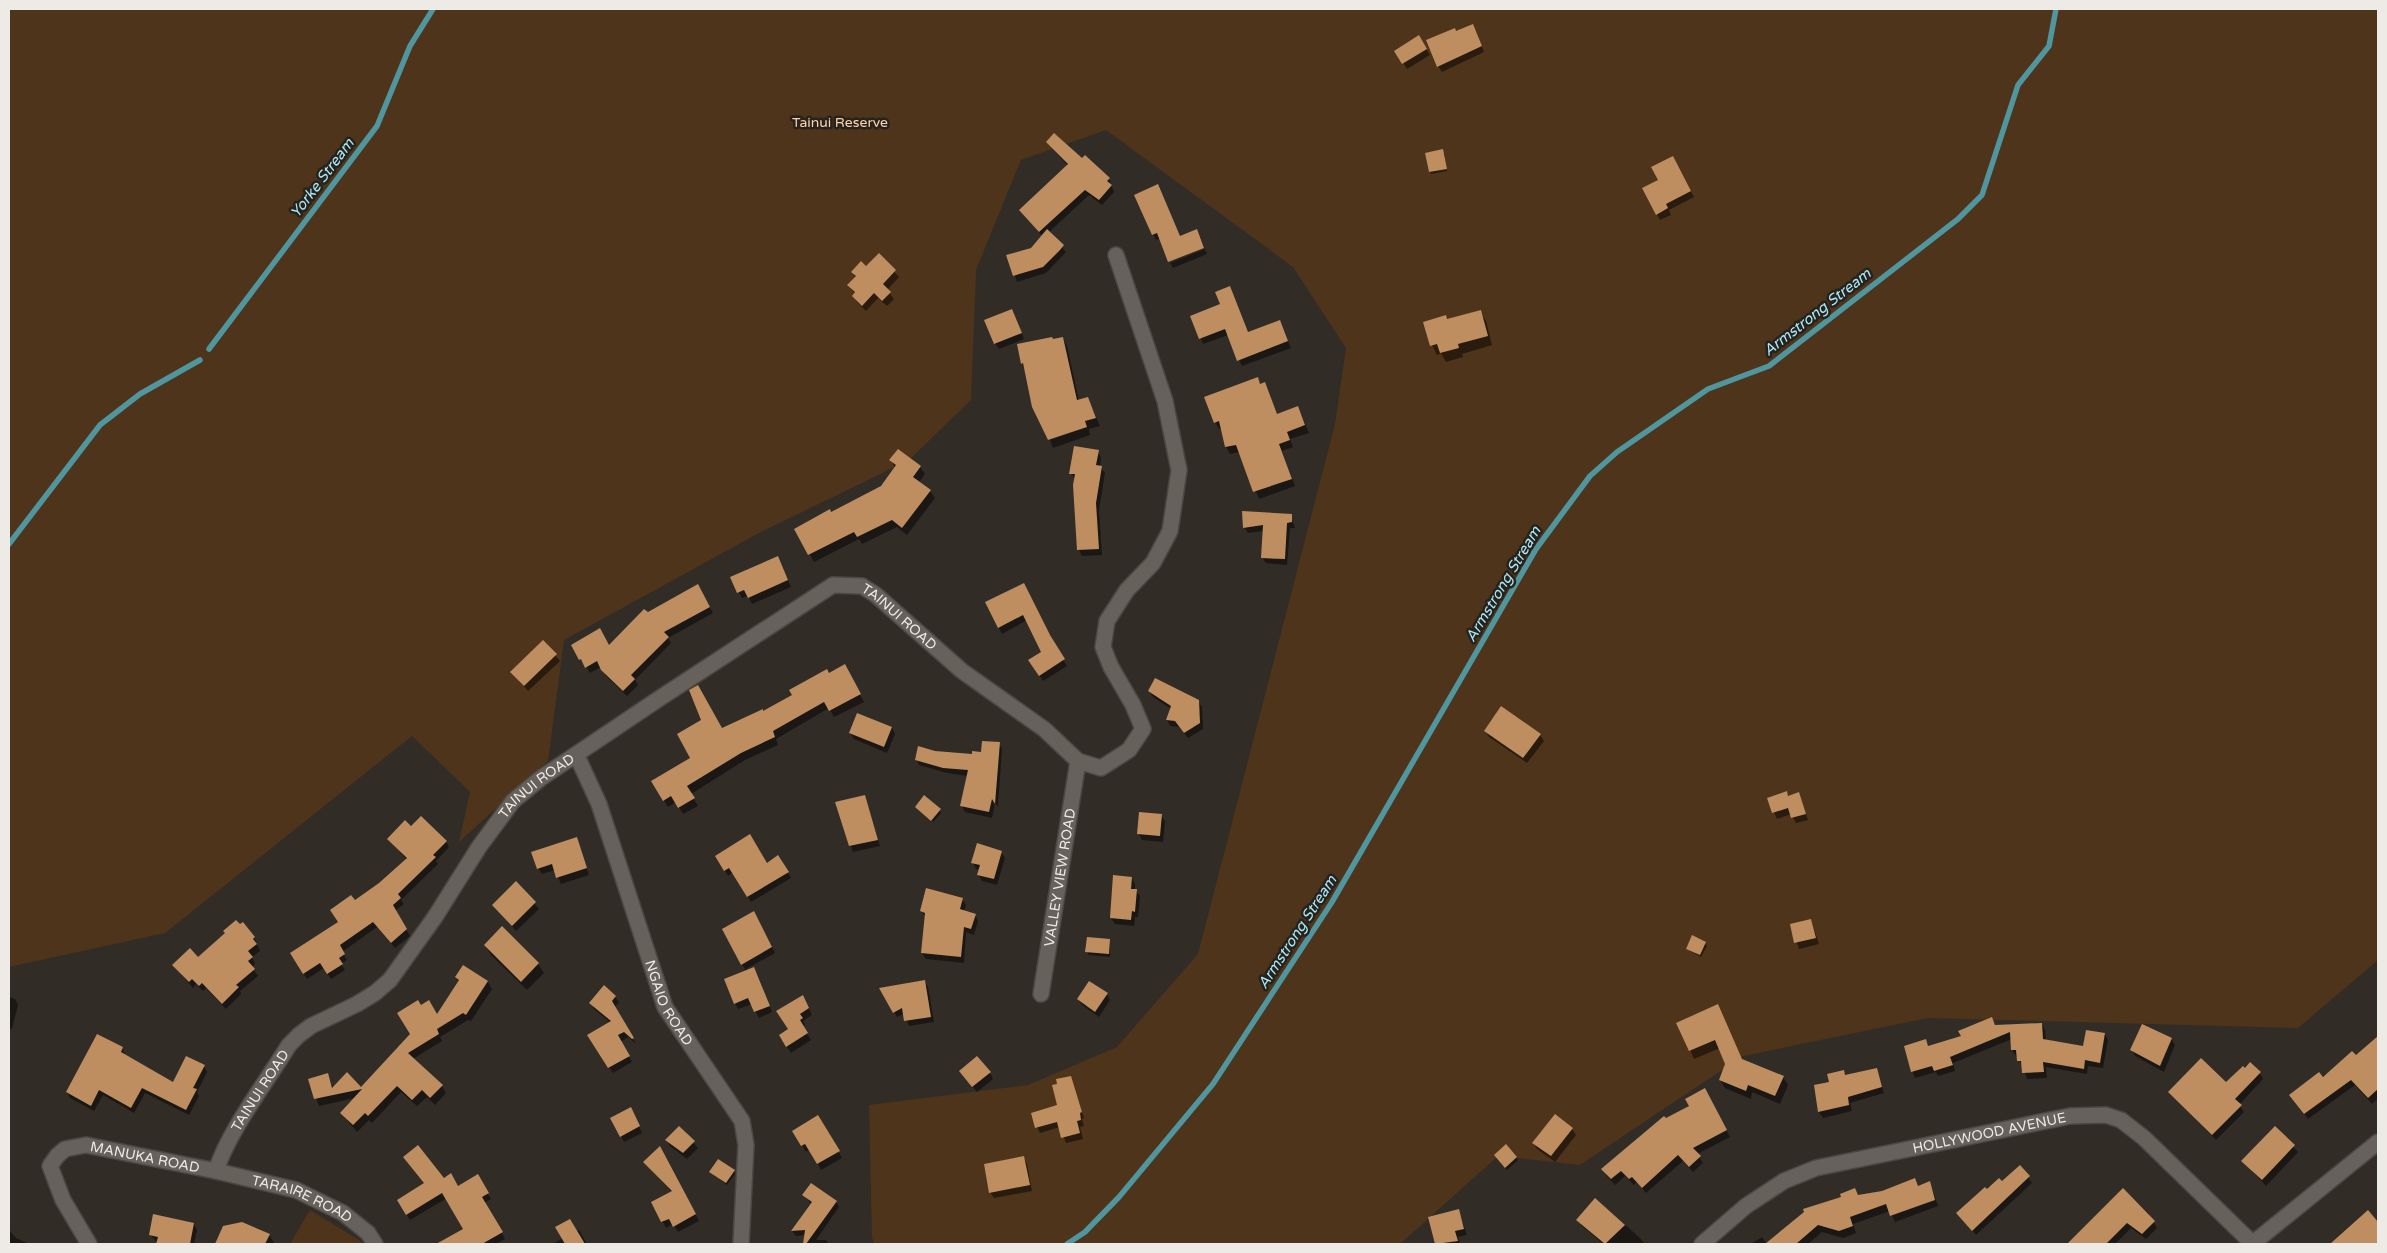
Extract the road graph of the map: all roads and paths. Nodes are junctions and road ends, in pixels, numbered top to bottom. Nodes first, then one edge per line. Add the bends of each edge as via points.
1 (1116, 255) dead end
2 (577, 756) junction
3 (1078, 761) junction
4 (1041, 994) dead end
5 (2378, 1142) edge
6 (216, 1171) junction
7 (89, 1244) edge
8 (375, 1244) edge
9 (741, 1244) edge
10 (1702, 1244) edge
11 (2252, 1244) edge

1 - 3 street, TAINUI ROAD via 1166,401 1179,470 1170,532 1153,563 1116,605 1107,621 1103,647 1143,729 1130,750 1101,768
2 - 3 street, TAINUI ROAD via 833,585 862,586 876,595 962,671 1044,728
2 - 6 street, TAINUI ROAD via 541,778 513,801 390,980 357,1004 311,1026 289,1046 232,1136
2 - 9 street, NGAIO ROAD via 599,804 665,1007 742,1121 746,1145
3 - 4 street, VALLEY VIEW ROAD
5 - 11 street
6 - 7 street, MANUKA ROAD via 86,1145 65,1149 50,1166 63,1200
6 - 8 street, TARAIRE ROAD via 296,1190 343,1213 368,1233
10 - 11 street, HOLLYWOOD AVENUE via 1761,1196 1816,1168 2070,1116 2106,1115 2122,1120 2144,1138

